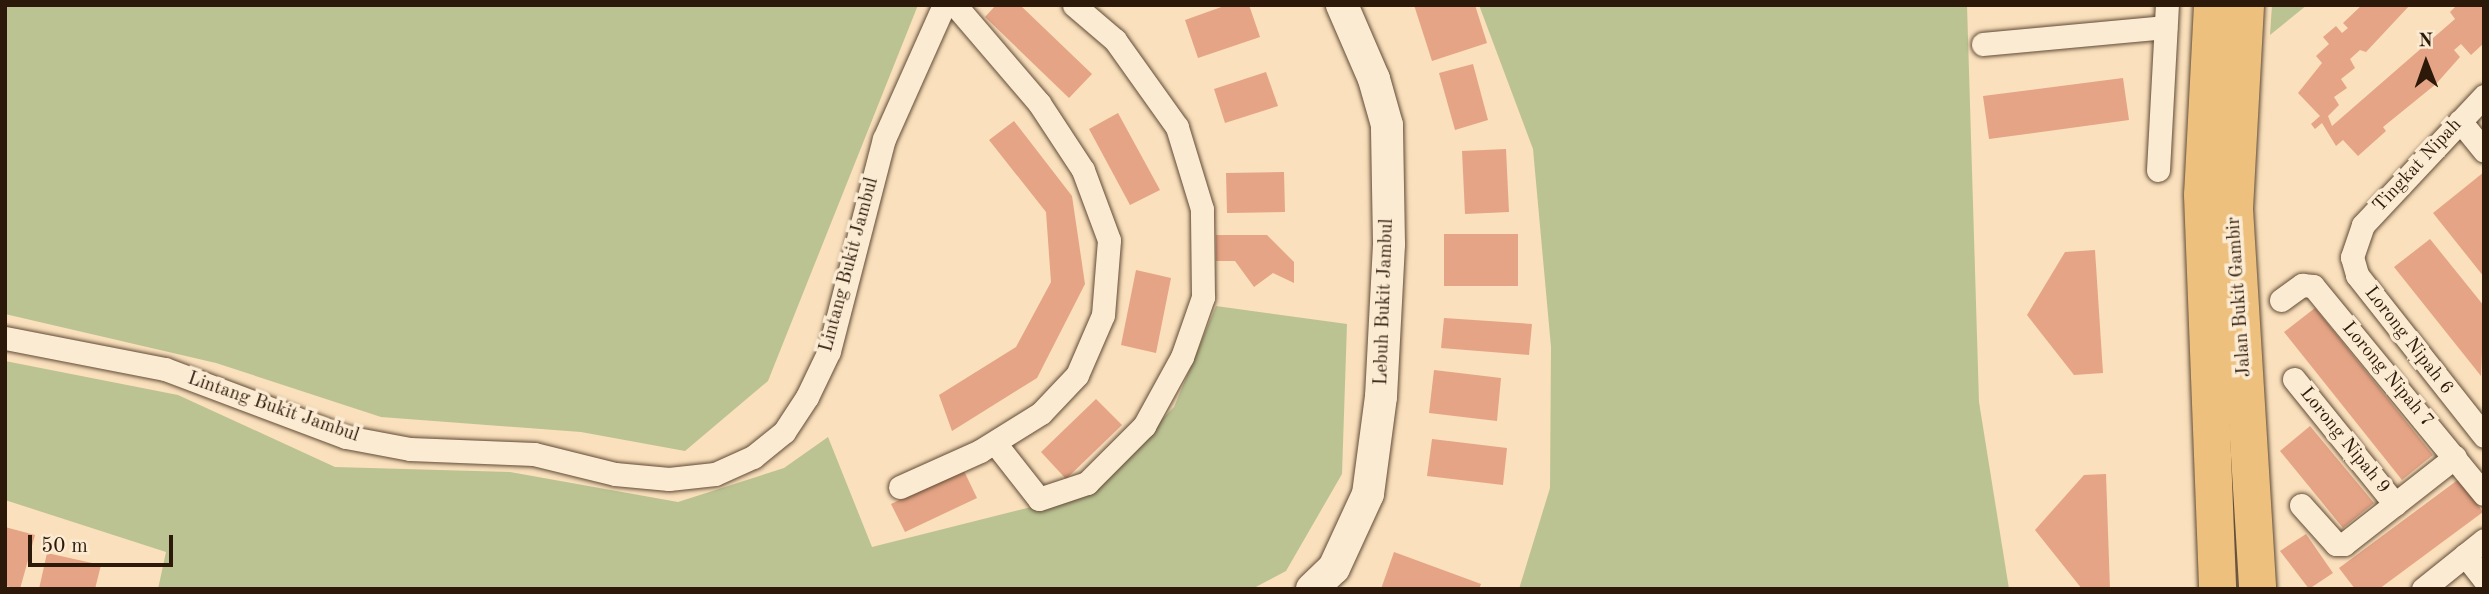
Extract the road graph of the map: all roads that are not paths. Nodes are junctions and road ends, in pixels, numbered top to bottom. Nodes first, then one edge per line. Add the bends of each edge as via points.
1 (1074, 5) edge
2 (1342, 5) edge
3 (2212, 5) edge
4 (2245, 5) edge
5 (958, 7) edge
6 (2166, 16) edge
7 (1983, 44) dead end
8 (2484, 96) edge
9 (2460, 121) junction
10 (2484, 151) edge
11 (2158, 170) dead end
12 (2355, 238) joint
13 (2281, 300) dead end
14 (5, 338) edge
15 (2294, 379) dead end
16 (2484, 436) edge
17 (995, 443) junction
18 (2455, 457) junction
19 (900, 487) dead end
20 (2484, 494) edge
21 (2395, 504) junction
22 (2301, 505) dead end
23 (2484, 540) edge
24 (2465, 555) junction
25 (2484, 579) edge
26 (1312, 589) edge
27 (2217, 589) edge
28 (2257, 589) edge
29 (2423, 589) edge

1 - 17 street via 1122,49 1177,128 1202,209 1203,297 1182,356 1144,426 1087,484 1039,499
2 - 26 main road, Lebuh Bukit Jambul via 1374,79 1387,125 1389,244 1381,397 1368,494 1334,568
3 - 27 main road, Jalan Bukit Gambir via 2202,194
4 - 28 main road, Jalan Bukit Gambir via 2234,209
5 - 14 street, Lintang Bukit Jambul via 884,139 829,351 807,397 784,432 753,457 715,474 669,479 615,474 534,454 410,449 346,437 164,369
5 - 17 street via 1039,103 1083,170 1109,240 1103,315 1077,375 1041,414
6 - 7 street
6 - 11 street
8 - 9 street, Tingkat Nipah
9 - 10 street
9 - 12 street, Tingkat Nipah
12 - 16 street, Lorong Nipah 6 via 2357,275
13 - 18 street, Lorong Nipah 7 via 2302,285 2313,286
15 - 21 street, Lorong Nipah 9
17 - 19 street
18 - 20 street, Lorong Nipah 7
18 - 21 street
21 - 22 street via 2339,545
23 - 24 street
24 - 25 street
24 - 29 street

